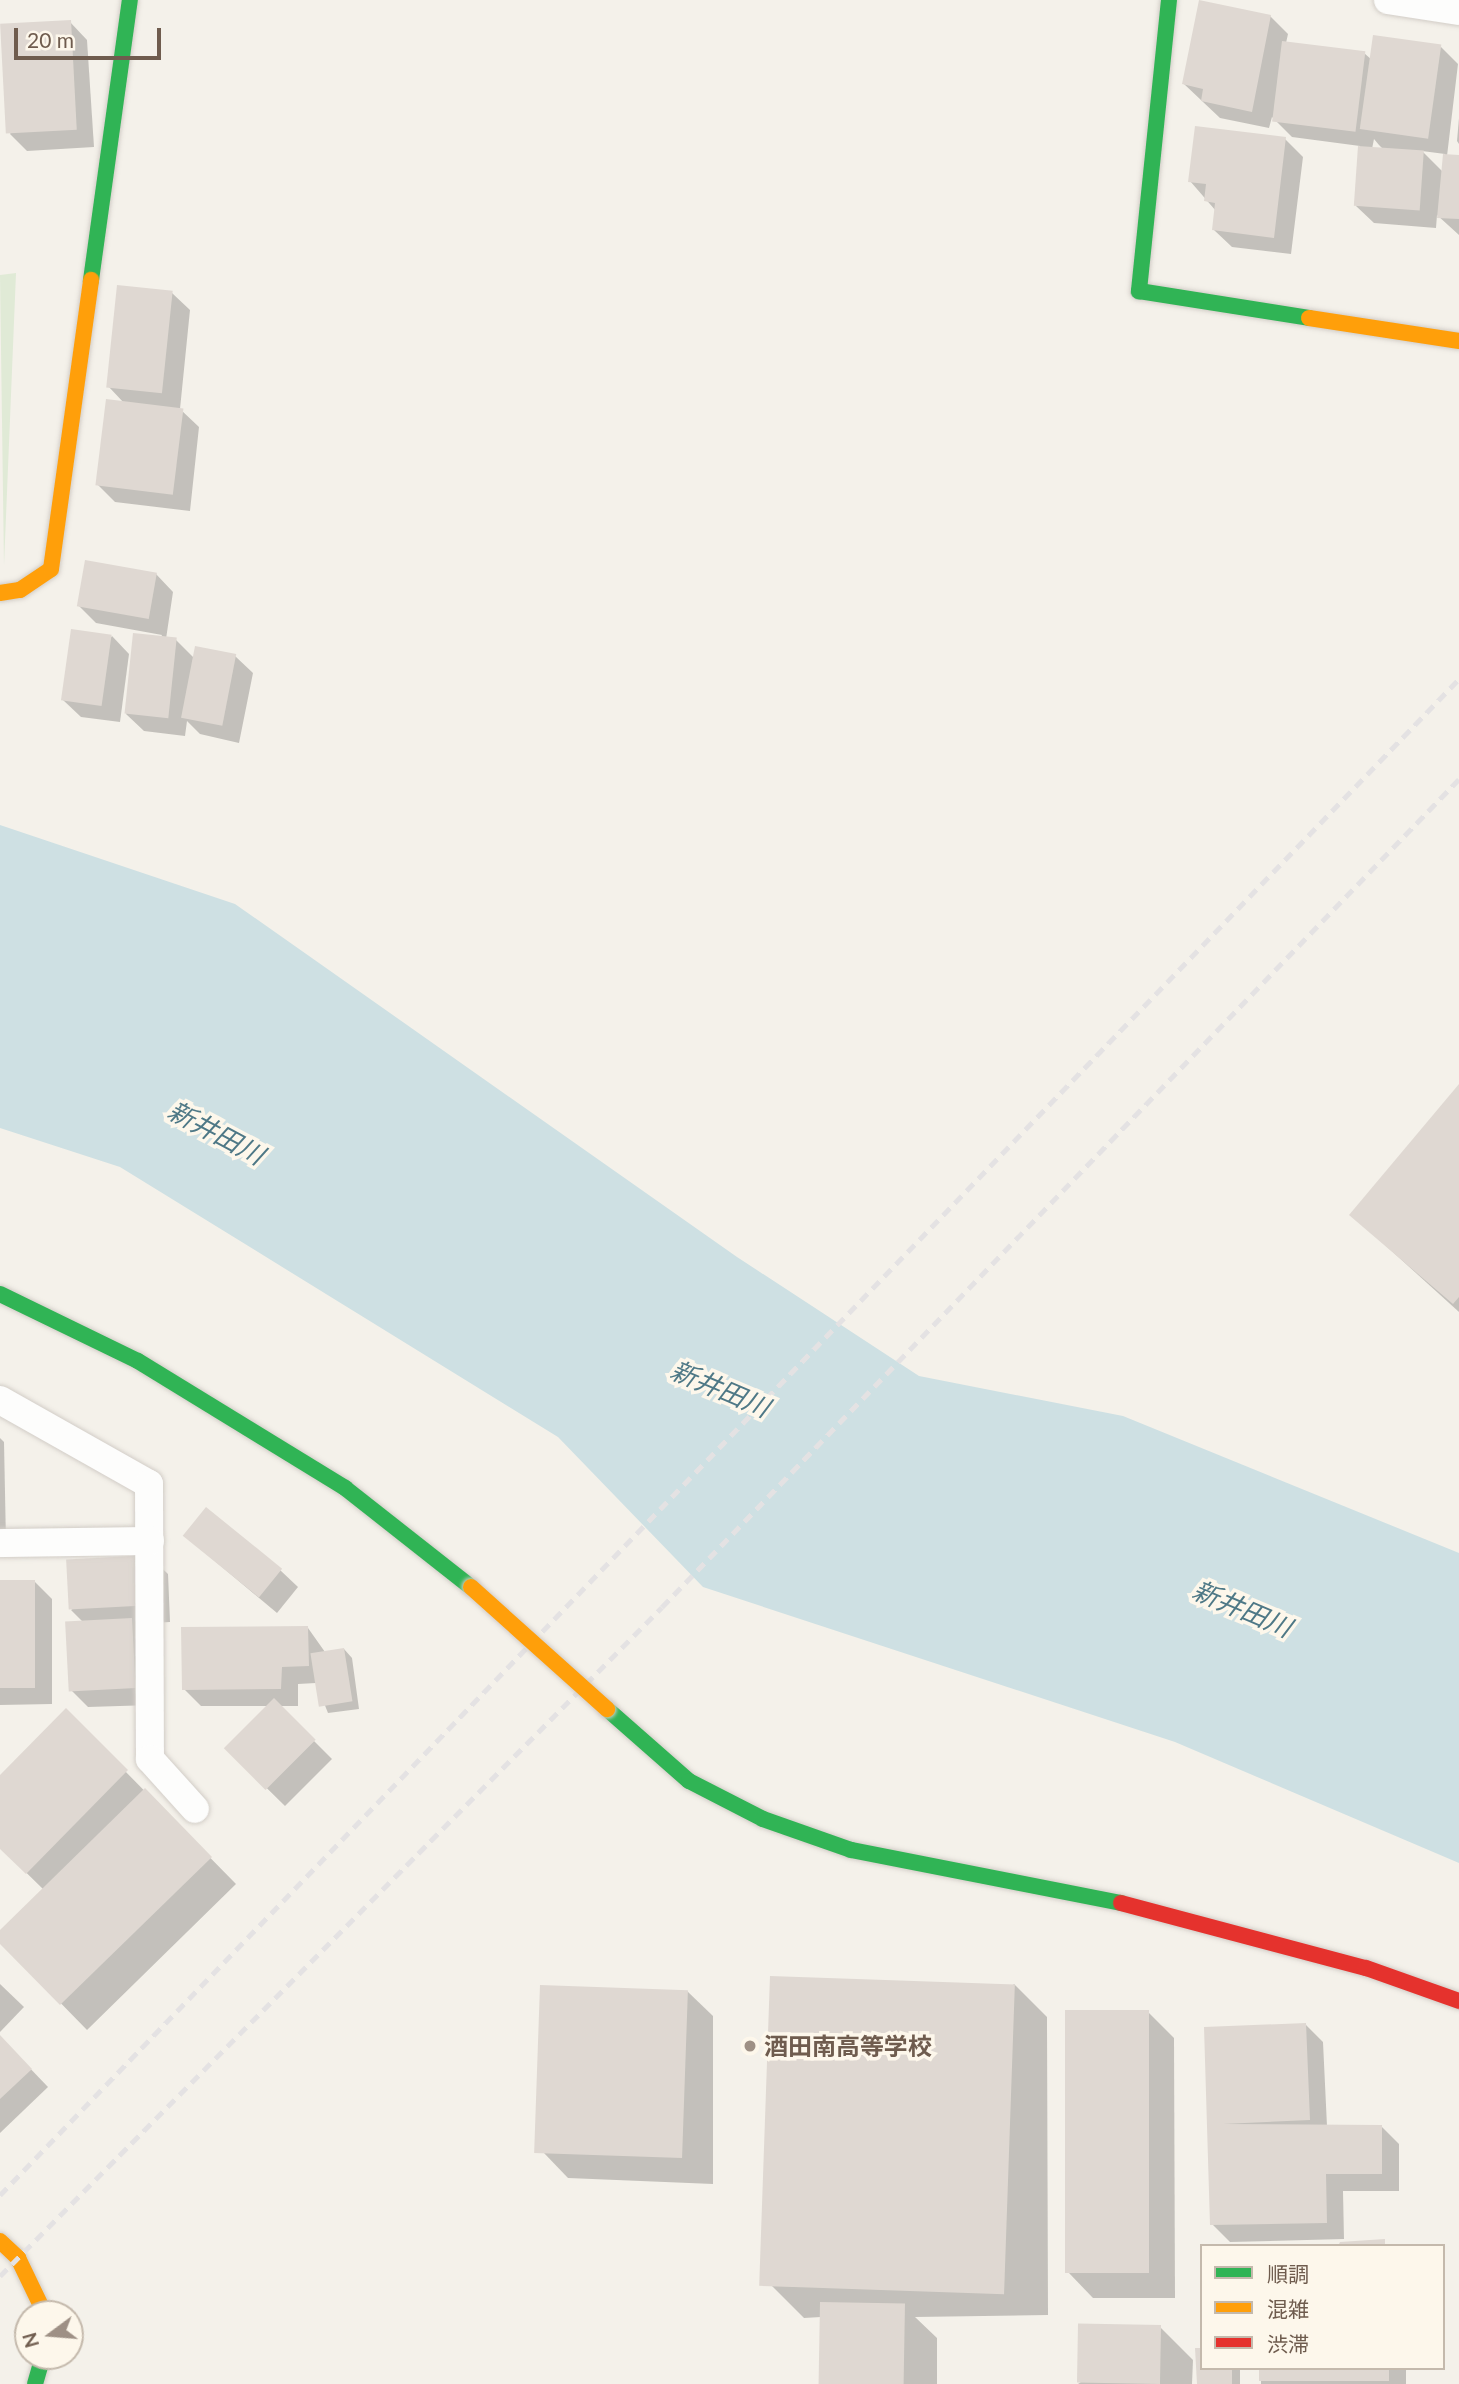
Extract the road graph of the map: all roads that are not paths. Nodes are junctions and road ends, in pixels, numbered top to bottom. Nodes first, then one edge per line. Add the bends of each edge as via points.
1 (130, 0) edge
2 (1169, 0) edge
3 (1388, 0) edge
4 (1459, 11) edge
5 (1459, 341) edge
6 (0, 593) edge
7 (0, 1294) edge
8 (0, 1400) edge
9 (150, 1541) junction
10 (0, 1543) edge
11 (195, 1809) dead end
12 (1459, 2001) edge
13 (0, 2241) edge
14 (38, 2300) edge

1 - 6 street via 51,569 20,590
2 - 5 street via 1139,291
3 - 4 lane
7 - 12 street, bridge via 138,1361 345,1488 471,1587 689,1781 763,1819 851,1850 1138,1906 1366,1968
8 - 9 lane via 149,1484
9 - 10 lane
9 - 11 lane via 150,1759
13 - 14 street via 18,2258

